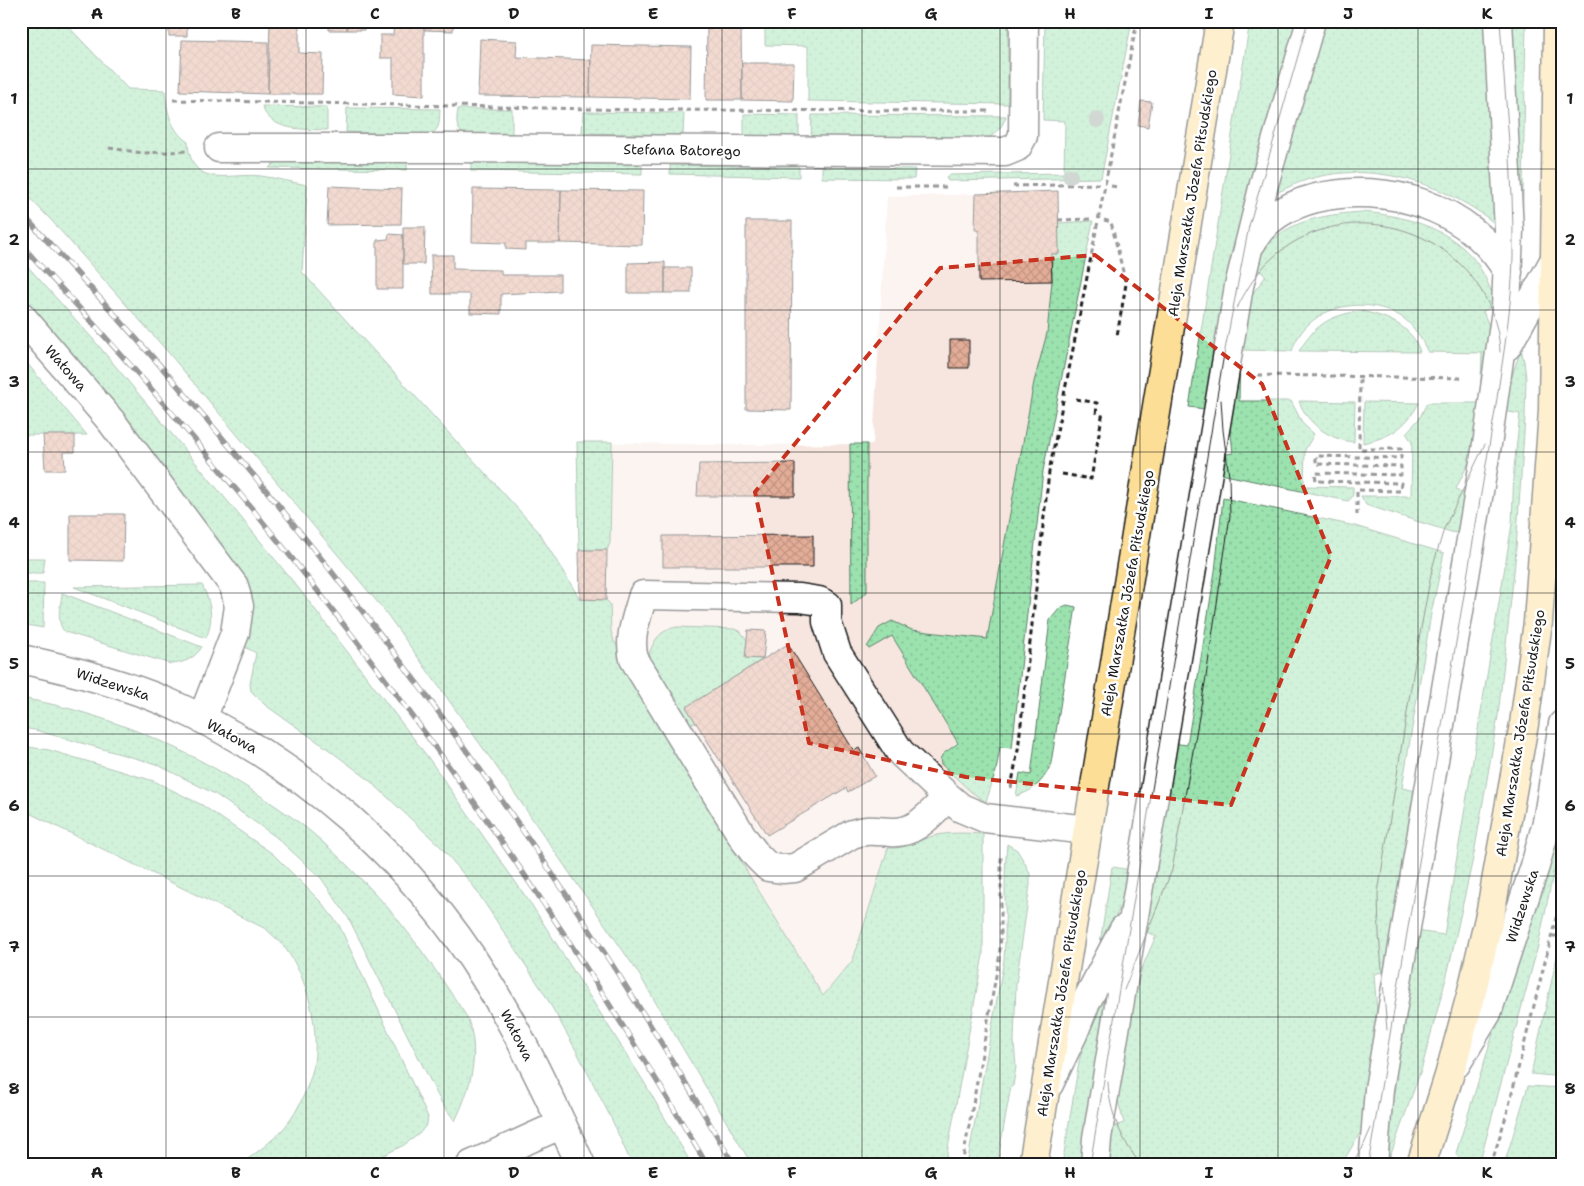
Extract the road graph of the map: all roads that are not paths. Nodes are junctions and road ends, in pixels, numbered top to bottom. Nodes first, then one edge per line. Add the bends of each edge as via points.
1 (1024, 21) edge
2 (1220, 21) edge
3 (1311, 21) edge
4 (1498, 21) edge
5 (1560, 25) edge
6 (219, 148) road end
7 (1245, 259) junction
8 (1555, 260) junction
9 (1508, 272) junction
10 (21, 316) edge
11 (1500, 358) junction
12 (1546, 517) junction
13 (1563, 566) edge
14 (21, 659) edge
15 (202, 719) junction
16 (1563, 724) edge
17 (948, 797) junction
18 (1087, 830) junction
19 (1140, 880) junction
20 (1449, 1076) junction
21 (1046, 1090) junction
22 (562, 1124) junction
23 (471, 1165) edge
24 (581, 1165) edge
25 (1033, 1165) edge
26 (1095, 1165) edge
27 (1373, 1165) edge
28 (1421, 1165) edge

1 - 6 street, Stefana Batorego via 1023,136 1016,147 1005,152
2 - 18 main road, Aleja Marszałka Józefa Piłsudskiego
3 - 7 street
4 - 9 street via 1508,198
5 - 8 main road, Aleja Marszałka Józefa Piłsudskiego
7 - 9 street via 1252,240 1263,225 1281,211 1326,196 1374,193 1423,203 1460,222 1489,245
7 - 19 street
8 - 11 street
8 - 12 main road, Aleja Marszałka Józefa Piłsudskiego via 1553,411
9 - 11 street
10 - 15 street, Wałowa via 111,421 234,586 239,606 235,633
11 - 27 street via 1379,1089
12 - 13 street
12 - 20 main road, Aleja Marszałka Józefa Piłsudskiego via 1538,622 1508,823 1472,995
14 - 15 street, Widzewska via 106,680
15 - 22 street, Wałowa via 252,746 300,778 352,819 405,872 463,944 488,982
16 - 20 street, Widzewska via 1547,822 1535,866 1487,1013
17 - 17 street via 894,744 837,653 827,622 827,605 800,598 643,595 631,637 634,659 744,839 768,867 795,868 862,830 911,830
17 - 18 street via 961,808 984,818
18 - 21 main road, Aleja Marszałka Józefa Piłsudskiego
19 - 21 street via 1124,929
19 - 26 street
20 - 28 main road, Aleja Marszałka Józefa Piłsudskiego
21 - 25 main road, Aleja Marszałka Józefa Piłsudskiego
22 - 23 street
22 - 24 street, Wałowa

